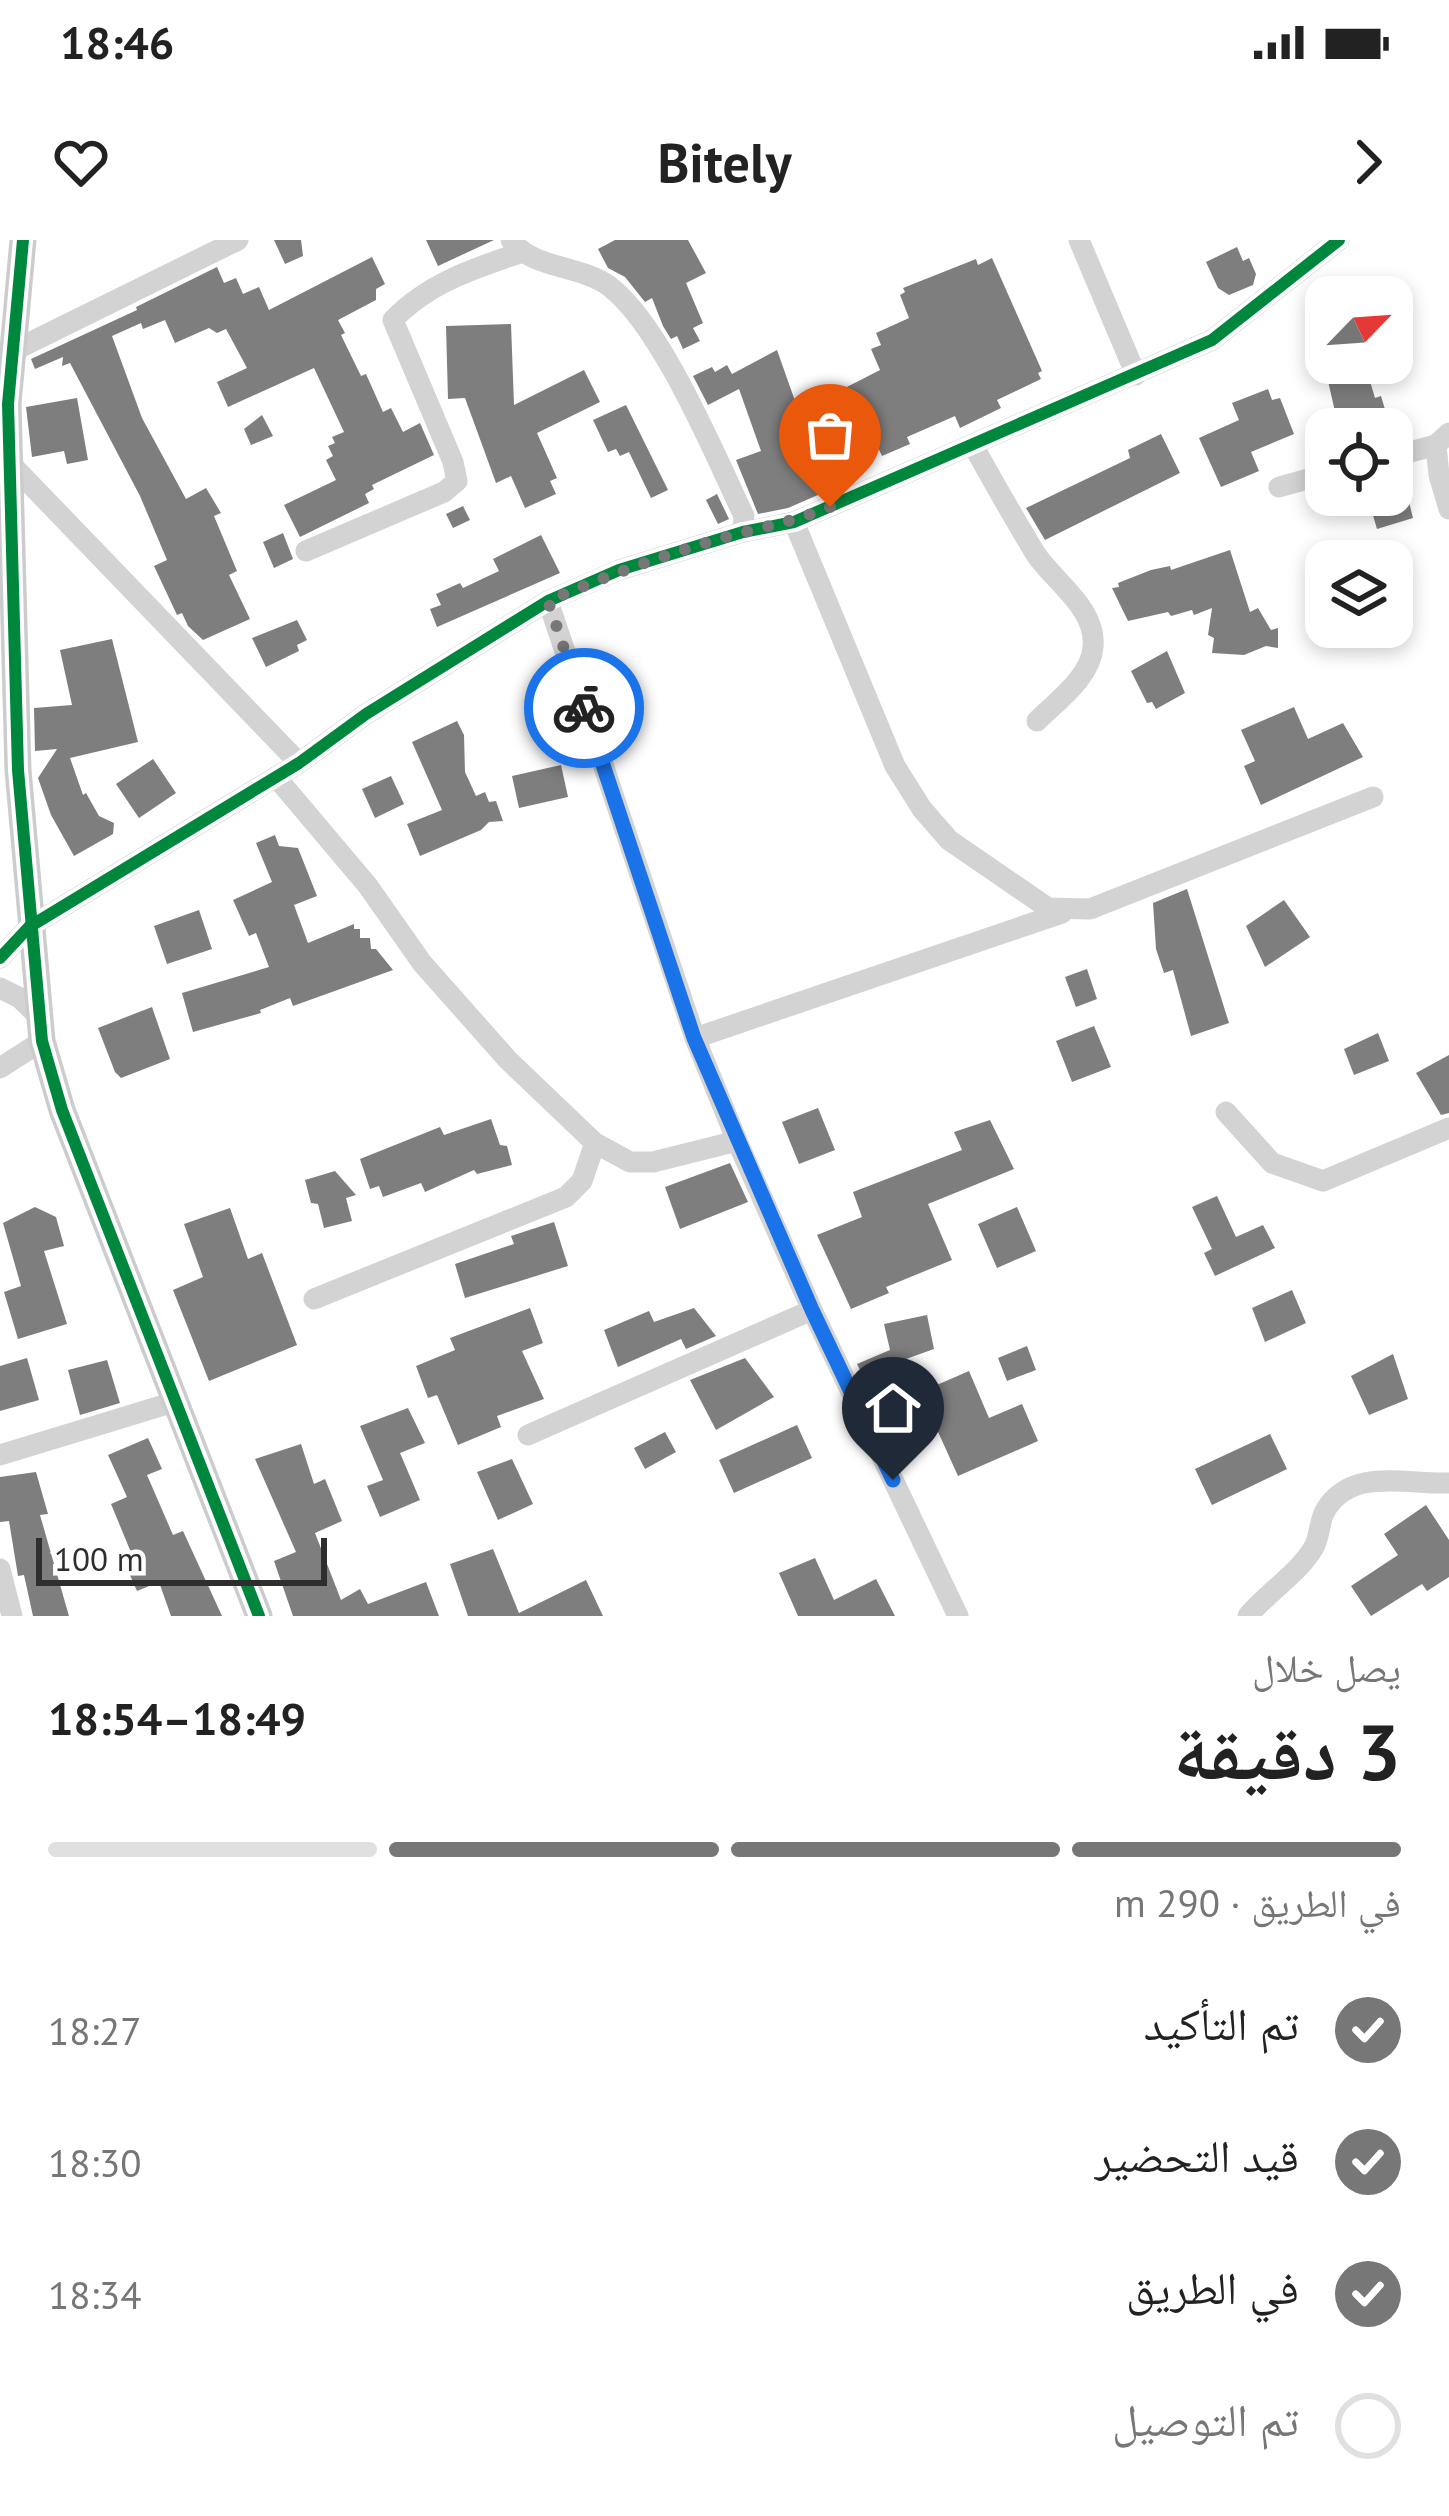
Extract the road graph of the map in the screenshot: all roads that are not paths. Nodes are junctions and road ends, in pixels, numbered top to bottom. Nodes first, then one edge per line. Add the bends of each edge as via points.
1 (23, 240) edge
2 (238, 240) edge
3 (1079, 240) edge
4 (1339, 240) edge
5 (516, 246) edge
6 (13, 351) junction
7 (1136, 375) junction
8 (4, 401) edge
9 (1443, 439) edge
10 (974, 447) junction
11 (1413, 450) edge
12 (10, 464) junction
13 (1305, 480) edge
14 (1279, 487) dead end
15 (1449, 509) edge
16 (794, 522) junction
17 (743, 532) junction
18 (306, 551) dead end
19 (548, 601) junction
20 (7, 639) edge
21 (1037, 721) dead end
22 (299, 764) junction
23 (9, 773) edge
24 (276, 777) junction
25 (1372, 797) dead end
26 (1068, 910) junction
27 (29, 927) junction
28 (0, 958) edge
29 (0, 988) edge
30 (41, 1029) junction
31 (694, 1038) junction
32 (0, 1068) edge
33 (1226, 1112) dead end
34 (1449, 1128) edge
35 (737, 1141) junction
36 (595, 1143) junction
37 (314, 1299) dead end
38 (812, 1310) junction
39 (174, 1402) junction
40 (528, 1435) dead end
41 (0, 1455) edge
42 (1448, 1486) edge
43 (0, 1569) edge
44 (12, 1616) edge
45 (259, 1616) edge
46 (958, 1616) edge
47 (1248, 1616) edge

1 - 6 street
2 - 6 street
3 - 7 street
4 - 7 street via 1212,340
5 - 17 street via 607,284 638,314 697,418
5 - 18 street via 411,302 394,320 457,481
6 - 8 street
7 - 10 street
8 - 12 street
9 - 11 street
9 - 15 street via 1439,475
10 - 16 street
10 - 21 street via 1039,560 1086,618 1093,648 1078,681
12 - 20 street
12 - 22 street
13 - 14 street
16 - 17 street
16 - 26 street via 895,766 922,809 995,875 1048,908
17 - 19 street
19 - 22 street
19 - 31 street
20 - 23 street
22 - 24 street
23 - 27 street
24 - 27 street
24 - 36 street via 422,963
25 - 26 street via 1149,888
26 - 31 street
27 - 28 street
27 - 30 street
29 - 30 street via 20,998
30 - 32 street
30 - 39 street via 62,1110
31 - 35 street
33 - 34 street via 1272,1163 1323,1181
35 - 36 street via 653,1162 630,1162
35 - 38 street
36 - 37 street via 582,1181 566,1197
38 - 40 street
38 - 46 street
39 - 41 street
39 - 45 street
42 - 47 street via 1381,1479 1346,1490 1325,1511 1298,1568
43 - 44 street

